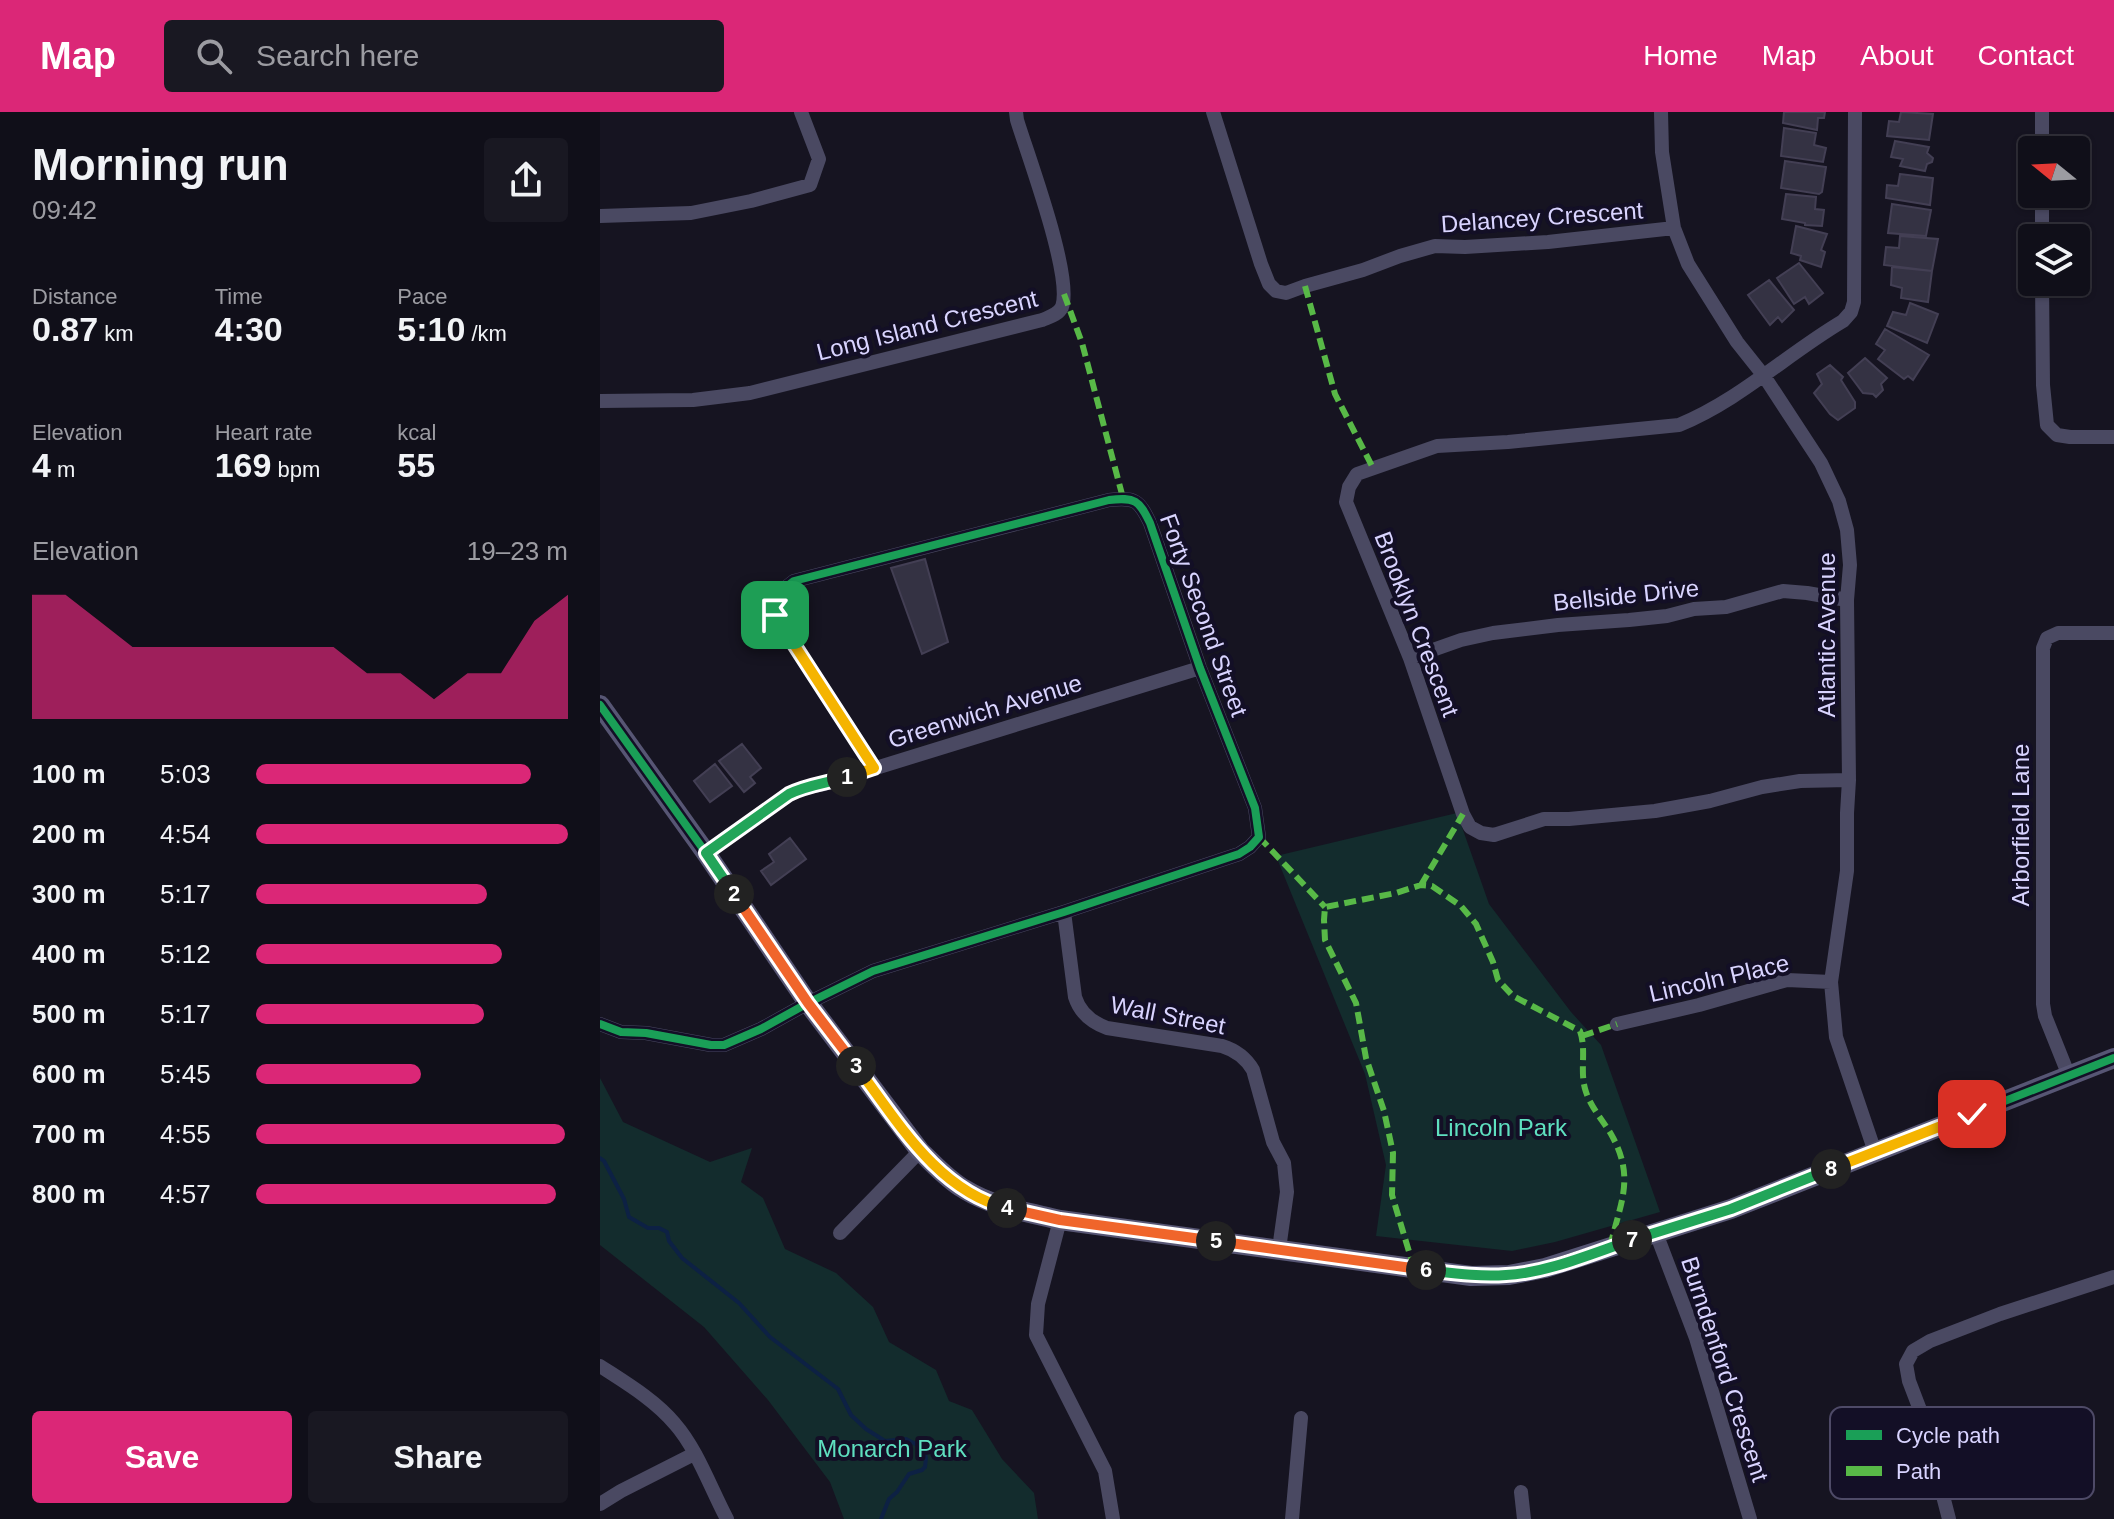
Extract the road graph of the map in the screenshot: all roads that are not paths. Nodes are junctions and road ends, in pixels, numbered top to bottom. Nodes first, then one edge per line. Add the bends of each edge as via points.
1 (801, 112) edge
2 (1016, 112) edge
3 (1213, 112) edge
4 (1661, 112) edge
5 (1855, 112) edge
6 (2042, 112) edge
7 (2042, 136) edge
8 (600, 216) edge
9 (1674, 228) junction
10 (2042, 296) edge
11 (1764, 376) junction
12 (600, 401) edge
13 (2114, 437) edge
14 (1847, 600) junction
15 (2114, 633) edge
16 (1410, 658) junction
17 (1200, 668) junction
18 (600, 705) edge
19 (874, 768) junction
20 (1849, 780) junction
21 (706, 853) junction
22 (1064, 912) junction
23 (1831, 982) junction
24 (808, 1003) junction
25 (600, 1024) edge
26 (1617, 1024) dead end
27 (2114, 1058) edge
28 (2069, 1076) junction
29 (920, 1151) junction
30 (1875, 1152) junction
31 (1060, 1220) junction
32 (840, 1233) dead end
33 (1656, 1233) junction
34 (1279, 1249) junction
35 (2114, 1277) edge
36 (600, 1366) edge
37 (1919, 1407) edge
38 (1301, 1418) dead end
39 (694, 1454) junction
40 (1521, 1492) dead end
41 (1944, 1499) edge
42 (600, 1504) edge
43 (727, 1519) edge
44 (1113, 1519) edge
45 (1292, 1519) edge
46 (1524, 1519) edge
47 (1750, 1519) edge
48 (1949, 1519) edge

1 - 8 street via 819,159 810,185 691,213
2 - 12 street, Long Island Crescent via 1062,273 1064,294 1057,314 750,393
3 - 9 street, Delancey Crescent via 1261,264 1276,291 1286,293 1435,246 1562,241
4 - 9 street, Atlantic Avenue
5 - 11 street, Brooklyn Crescent via 1851,312
6 - 7 street
9 - 11 street, Atlantic Avenue via 1701,287
10 - 13 street via 2047,425 2057,435
11 - 14 street, Atlantic Avenue via 1821,463 1839,501 1850,565
11 - 16 street, Brooklyn Crescent via 1679,425 1437,446 1357,474 1346,502
14 - 16 street, Bellside Drive via 1783,591 1667,616 1493,633
14 - 20 street, Atlantic Avenue
15 - 28 street, Arborfield Lane via 2058,633 2047,638 2043,648 2043,1004
16 - 20 street, Brooklyn Crescent via 1463,814 1481,833 1494,835 1544,819 1655,811 1800,781
17 - 19 street, Greenwich Avenue
17 - 19 street, Forty Second Street via 1150,523 1134,499 1109,500 794,581 776,595 775,615
17 - 22 street, Forty Second Street via 1255,808 1259,837 1239,854
18 - 21 street
19 - 21 street, Greenwich Avenue via 789,794
20 - 23 street, Atlantic Avenue via 1847,871
21 - 24 street
22 - 24 street, Forty Second Street via 873,971
22 - 34 street, Wall Street via 1075,997 1086,1016 1107,1028 1222,1046 1248,1061 1284,1163 1287,1192
23 - 26 street, Lincoln Place via 1787,980
23 - 30 street, Atlantic Avenue via 1836,1037
24 - 25 street, Forty Second Street via 724,1045 621,1032
24 - 29 street
27 - 28 street
28 - 30 street
29 - 31 street via 963,1189 1000,1206
29 - 32 street
30 - 33 street
31 - 34 street
31 - 44 street via 1038,1304 1036,1335 1105,1471
33 - 34 street via 1509,1275 1471,1276
33 - 47 street, Burndenford Crescent via 1696,1338
35 - 37 street via 2000,1314 1913,1351 1906,1364
36 - 39 street via 674,1422
38 - 45 street
39 - 42 street
39 - 43 street
40 - 46 street
41 - 48 street

